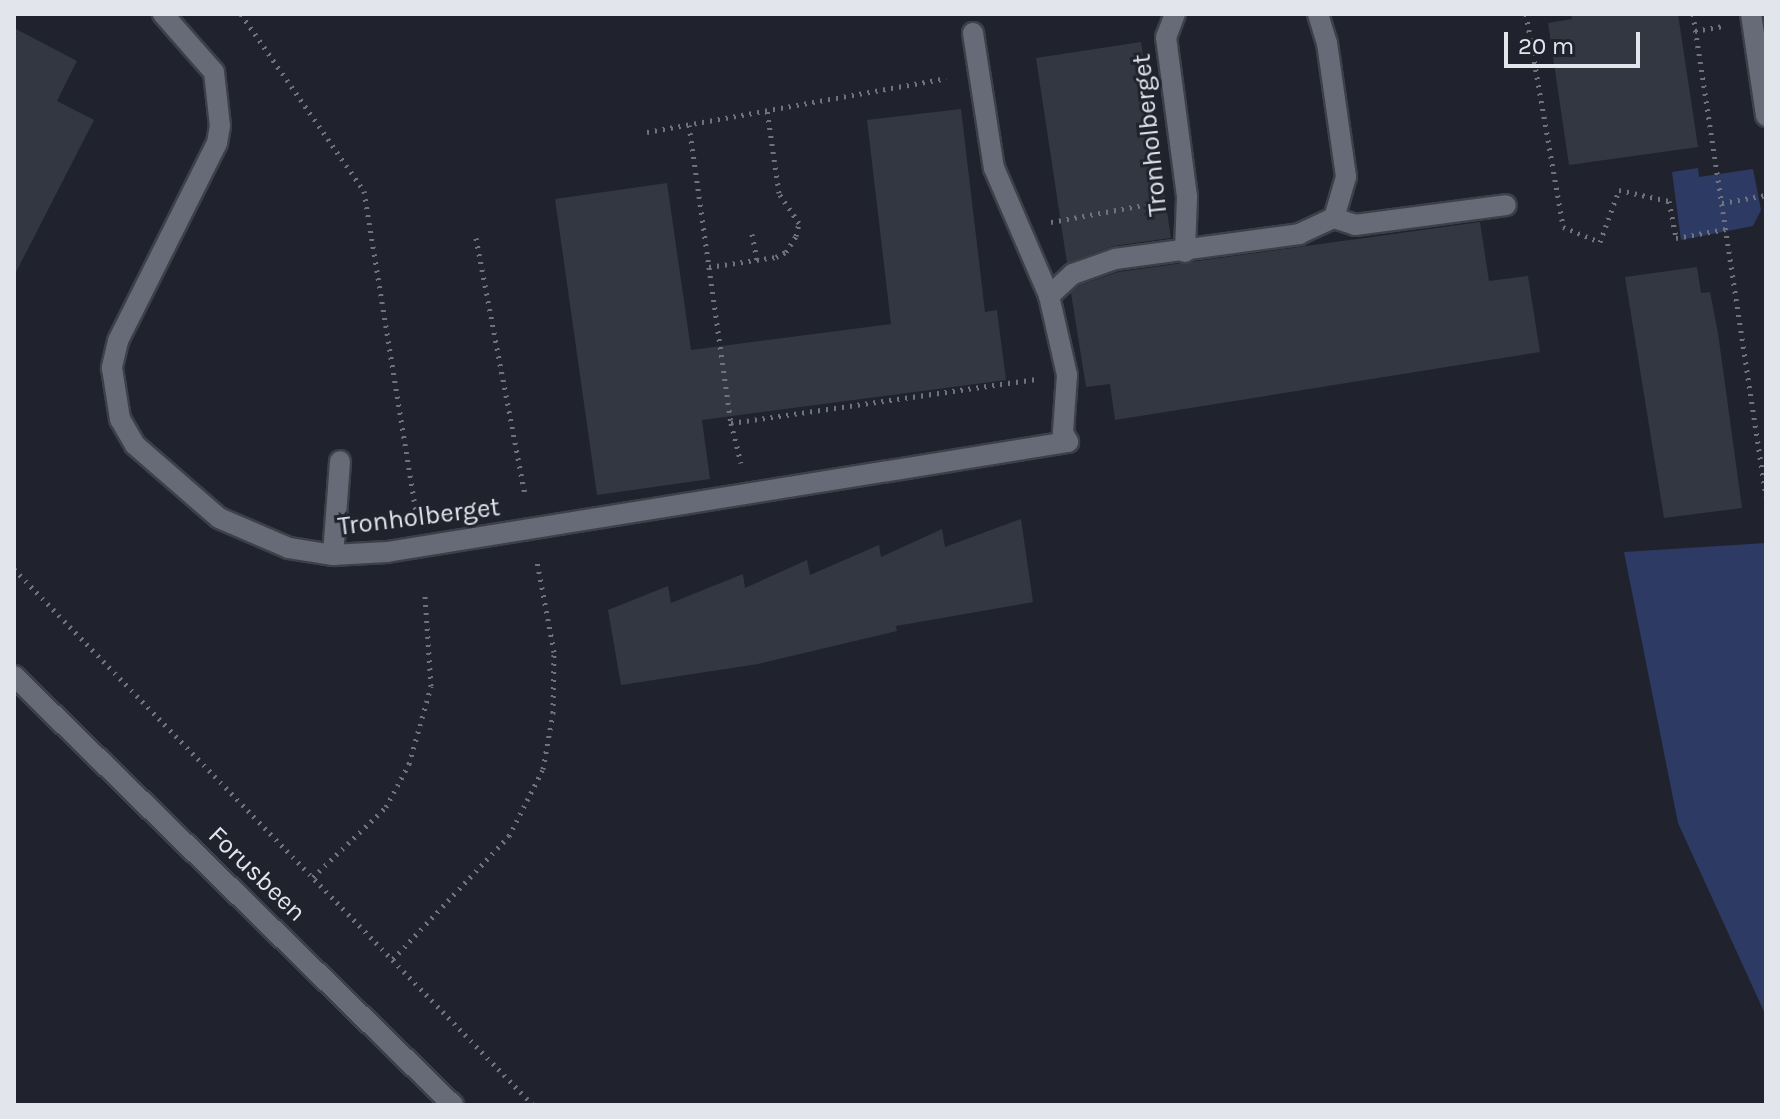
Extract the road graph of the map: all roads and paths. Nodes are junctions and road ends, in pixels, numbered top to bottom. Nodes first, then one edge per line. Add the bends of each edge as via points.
1 (163, 14) edge
2 (241, 14) edge
3 (1175, 14) edge
4 (1318, 14) edge
5 (1526, 14) edge
6 (1693, 14) edge
7 (1751, 14) edge
8 (973, 33) dead end
9 (980, 72) junction
10 (767, 110) junction
11 (1766, 116) edge
12 (689, 125) junction
13 (647, 132) dead end
14 (1766, 195) edge
15 (1187, 197) junction
16 (1722, 203) junction
17 (1506, 205) dead end
18 (1334, 218) junction
19 (1018, 227) junction
20 (1726, 229) junction
21 (752, 234) dead end
22 (476, 238) dead end
23 (1185, 252) junction
24 (757, 260) junction
25 (709, 267) junction
26 (1049, 296) junction
27 (1067, 375) junction
28 (731, 423) junction
29 (340, 461) dead end
30 (733, 471) dead end
31 (1766, 497) edge
32 (416, 512) dead end
33 (531, 529) junction
34 (333, 555) junction
35 (536, 556) dead end
36 (14, 569) edge
37 (425, 596) dead end
38 (17, 677) edge
39 (313, 877) junction
40 (393, 959) junction
41 (453, 1105) edge
42 (533, 1105) edge

1 - 34 street, Tronholberget via 214,72 220,126 217,143 118,341 112,368 120,419 135,445 219,518 278,544
2 - 32 path via 364,191
3 - 15 street, Tronholberget via 1166,37
4 - 18 street via 1346,177
5 - 20 path via 1563,227 1600,242 1619,190 1669,201 1676,238
6 - 16 path
7 - 11 street
8 - 9 street, Tronholberget
9 - 10 path
9 - 19 street, Tronholberget via 994,168
10 - 12 path
10 - 24 path via 779,193 799,223 786,252
12 - 13 path
12 - 25 path
14 - 16 path
15 - 19 path
15 - 23 street, Tronholberget
16 - 20 path
17 - 18 street via 1355,225
18 - 23 street, Tronholberget via 1299,234
19 - 26 street, Tronholberget
20 - 31 path
21 - 24 path
22 - 33 path
23 - 26 street, Tronholberget via 1115,259 1073,274
24 - 25 path
25 - 28 path
26 - 27 street, Tronholberget
27 - 28 path
27 - 33 street, Tronholberget via 1063,432 1068,442
28 - 30 path via 743,469
29 - 34 street
33 - 34 street, Tronholberget via 387,552
35 - 40 path via 554,652 553,713 543,769 509,836
36 - 39 path
37 - 39 path via 431,686 409,764 386,807
38 - 41 street, Forusbeen
39 - 40 path
40 - 42 path

